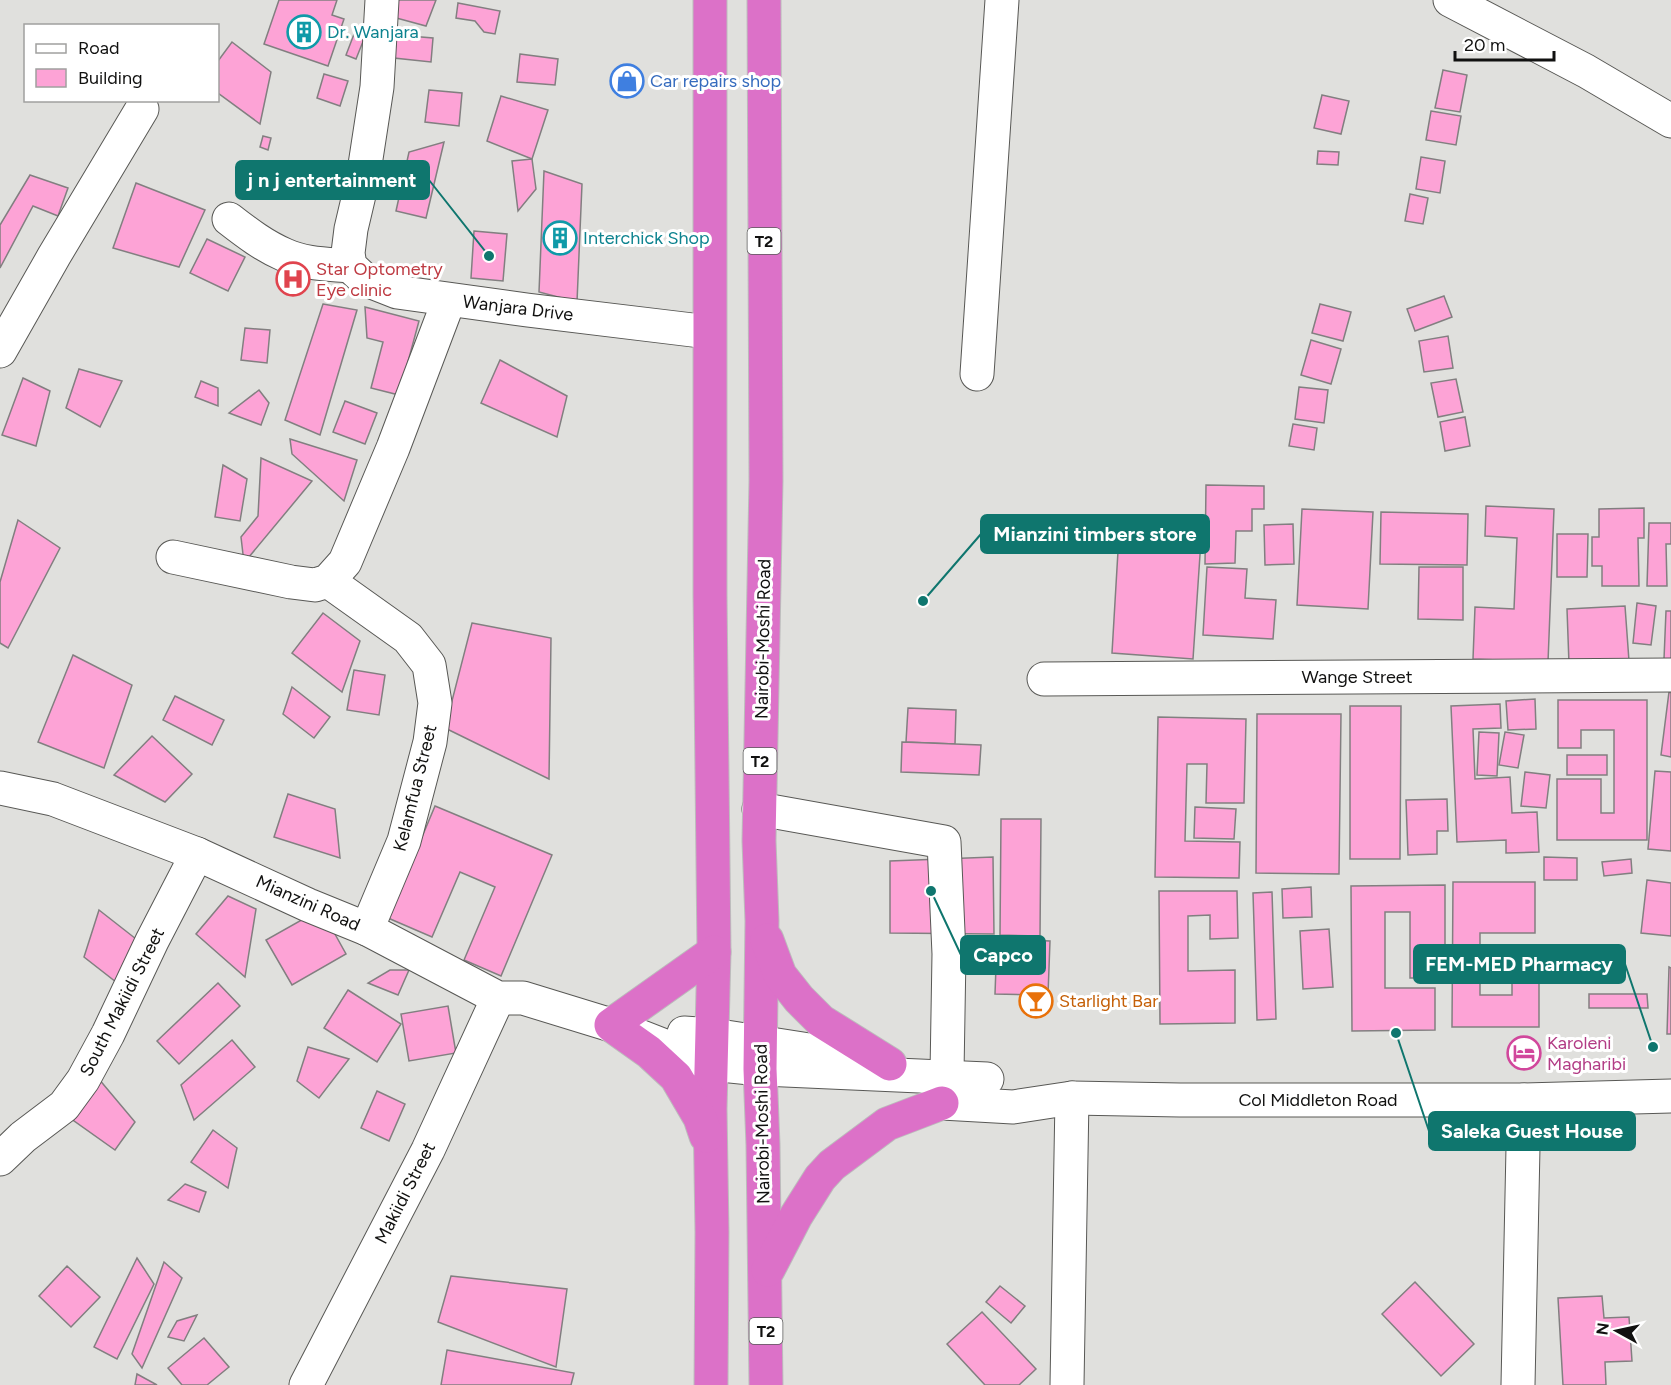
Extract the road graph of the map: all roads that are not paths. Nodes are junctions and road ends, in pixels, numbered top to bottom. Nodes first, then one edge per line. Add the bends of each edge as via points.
1 (382, 0) edge
2 (764, 0) edge
3 (1002, 0) edge
4 (1450, 0) edge
5 (704, 8) edge
6 (142, 109) dead end
7 (1671, 121) edge
8 (229, 219) dead end
9 (350, 266) junction
10 (449, 300) junction
11 (710, 332) junction
12 (0, 351) edge
13 (977, 374) dead end
14 (173, 557) dead end
15 (328, 581) junction
16 (1671, 675) edge
17 (1044, 679) dead end
18 (0, 788) edge
19 (759, 809) junction
20 (197, 854) junction
21 (762, 921) junction
22 (367, 929) junction
23 (714, 952) junction
24 (498, 998) junction
25 (611, 1025) junction
26 (712, 1049) junction
27 (760, 1055) junction
28 (890, 1064) junction
29 (987, 1079) junction
30 (944, 1088) junction
31 (1671, 1096) edge
32 (1072, 1098) junction
33 (1524, 1100) junction
34 (710, 1146) junction
35 (0, 1160) edge
36 (765, 1276) junction
37 (306, 1385) edge
38 (711, 1385) edge
39 (766, 1385) edge
40 (1067, 1385) edge
41 (1518, 1385) edge

1 - 9 street via 377,87 351,229
2 - 19 highway, Nairobi-Moshi Road / T2 via 766,482
3 - 13 street
4 - 7 street via 1586,71
5 - 11 highway
6 - 12 street
8 - 9 street via 258,242 287,256
9 - 10 street, Wanjara Drive via 364,279 397,292
10 - 11 street, Wanjara Drive
10 - 15 street via 345,562
11 - 23 highway
14 - 15 street via 291,582 315,585
15 - 22 street, Kelamfua Street via 408,638 429,665 435,703 430,742 404,841
16 - 17 street, Wange Street
18 - 20 street, Mianzini Road via 53,799
19 - 21 highway, Nairobi-Moshi Road / T2
19 - 30 street via 944,842 949,954
20 - 22 street, Mianzini Road
20 - 35 street, South Makiidi Street via 83,1080 64,1106
21 - 27 highway, Nairobi-Moshi Road / T2
21 - 28 highway via 780,975 799,999 821,1021
22 - 24 street, Mianzini Road
23 - 25 highway
23 - 26 highway
24 - 25 street, Mianzini Road via 523,999
24 - 37 street, Makiidi Street via 428,1150
25 - 26 street, Mianzini Road
25 - 34 highway via 676,1077 700,1118
26 - 27 street, Col Middleton Road
26 - 34 highway
27 - 28 street, Col Middleton Road
27 - 29 street, Col Middleton Road
27 - 36 highway, Nairobi-Moshi Road / T2
28 - 30 street, Col Middleton Road
29 - 30 street
29 - 32 street, Col Middleton Road
30 - 32 street, Col Middleton Road via 1013,1107
30 - 36 highway via 887,1124 820,1178
31 - 33 street, Col Middleton Road
32 - 33 street, Col Middleton Road
32 - 40 street
33 - 41 street
34 - 38 highway
36 - 39 highway, Nairobi-Moshi Road / T2

